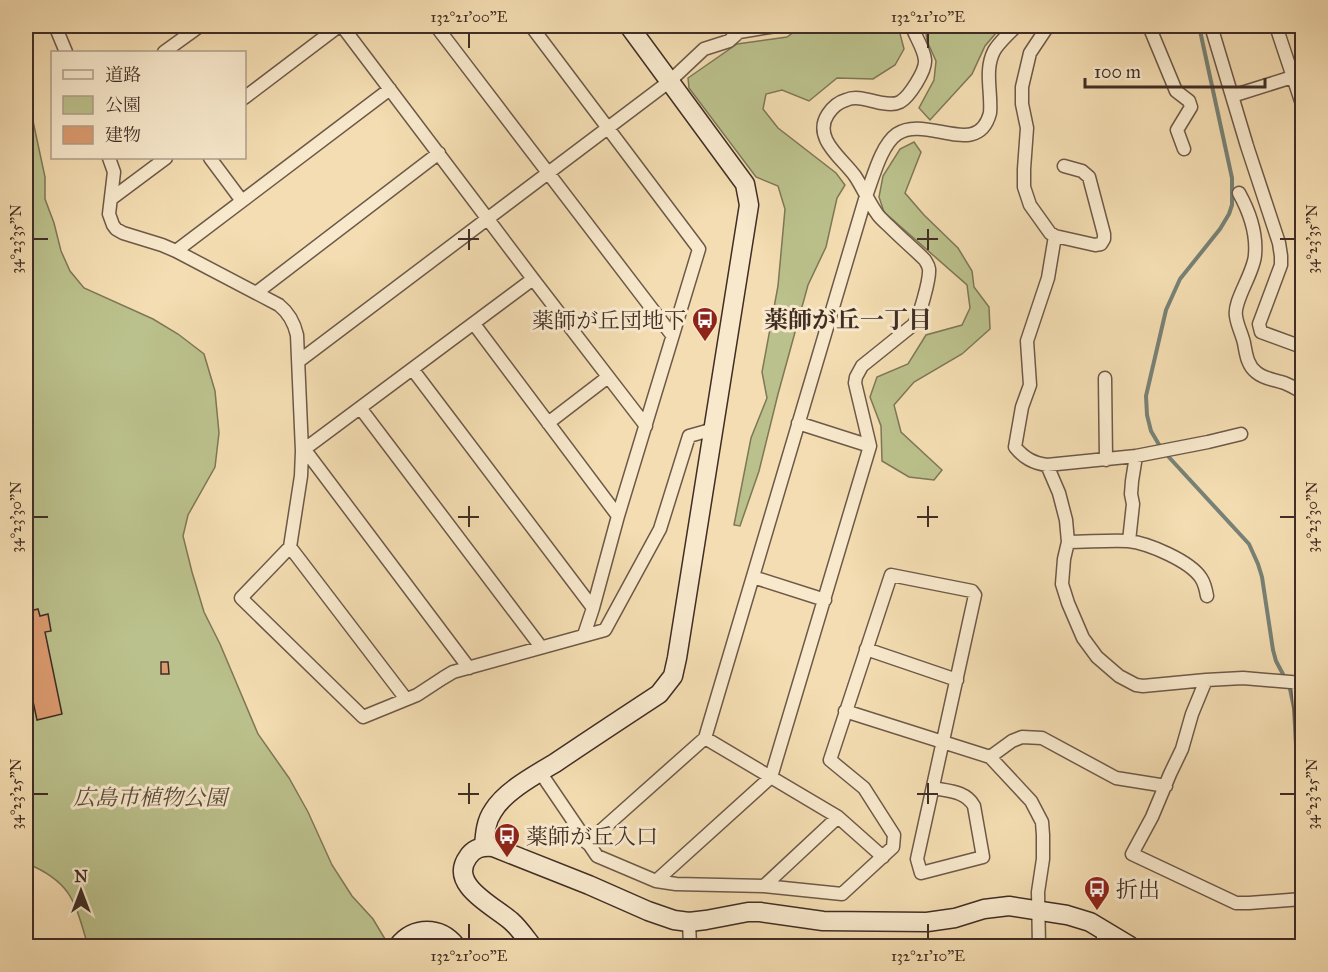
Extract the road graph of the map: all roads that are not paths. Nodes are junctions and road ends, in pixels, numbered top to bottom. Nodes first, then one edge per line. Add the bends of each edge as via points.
1 (60, 26) edge
2 (200, 26) edge
3 (340, 26) edge
4 (436, 26) edge
5 (531, 26) edge
6 (629, 26) edge
7 (776, 26) edge
8 (912, 26) edge
9 (1016, 26) edge
10 (1048, 26) edge
11 (1149, 26) edge
12 (1211, 26) edge
13 (1276, 26) edge
14 (737, 29) edge
15 (66, 51) edge
16 (165, 51) edge
17 (1298, 75) edge
18 (670, 81) junction
19 (390, 89) junction
20 (246, 96) edge
21 (1232, 96) junction
22 (1302, 104) edge
23 (608, 128) junction
24 (1184, 149) dead end
25 (439, 153) junction
26 (109, 159) edge
27 (165, 159) edge
28 (211, 159) edge
29 (1064, 166) dead end
30 (548, 172) junction
31 (1239, 193) dead end
32 (866, 196) junction
33 (111, 198) junction
34 (242, 201) junction
35 (488, 218) junction
36 (1055, 236) junction
37 (176, 251) junction
38 (533, 279) junction
39 (256, 293) junction
40 (474, 324) junction
41 (672, 335) junction
42 (1302, 347) edge
43 (299, 361) junction
44 (413, 370) junction
45 (608, 377) junction
46 (1105, 378) dead end
47 (1302, 392) edge
48 (361, 409) junction
49 (548, 423) junction
50 (798, 423) junction
51 (646, 426) junction
52 (714, 429) junction
53 (1241, 434) dead end
54 (870, 446) junction
55 (303, 451) junction
56 (1136, 456) junction
57 (1106, 460) junction
58 (1047, 465) junction
59 (618, 516) junction
60 (1129, 541) junction
61 (1068, 542) junction
62 (290, 548) junction
63 (753, 577) junction
64 (1208, 596) dead end
65 (825, 600) junction
66 (593, 608) junction
67 (584, 635) junction
68 (541, 647) junction
69 (866, 649) junction
70 (469, 668) junction
71 (957, 680) junction
72 (1206, 680) junction
73 (1294, 682) edge
74 (406, 699) junction
75 (845, 711) junction
76 (1302, 732) edge
77 (705, 738) junction
78 (943, 742) junction
79 (990, 757) junction
80 (540, 772) junction
81 (771, 777) junction
82 (1166, 786) junction
83 (933, 788) junction
84 (838, 817) junction
85 (587, 843) junction
86 (484, 846) junction
87 (883, 857) junction
88 (656, 881) junction
89 (764, 886) junction
90 (1302, 899) edge
91 (1038, 910) junction
92 (689, 922) junction
93 (1103, 938) edge
94 (398, 946) edge
95 (456, 946) edge
96 (532, 946) edge
97 (690, 946) edge
98 (1039, 946) edge
99 (1130, 946) edge

1 - 15 street via 56,28
2 - 16 street
3 - 19 street
3 - 20 street
4 - 30 street
5 - 23 street
6 - 18 street
7 - 14 street
8 - 32 street via 925,62 907,96 893,104 858,98 845,100 835,106 824,122 828,144
9 - 32 street via 990,61 990,113 982,128 966,136 920,128 897,134 887,146
10 - 36 street via 1029,53 1022,87 1027,128 1024,187 1030,205
11 - 24 street via 1176,91 1191,107 1177,130
12 - 21 street
13 - 17 street
14 - 18 street via 729,41 704,49
17 - 21 street
17 - 22 street
18 - 23 street
18 - 52 street via 745,184 749,205
19 - 25 street
19 - 34 street
21 - 42 street via 1277,231 1281,256 1259,324 1261,332
23 - 30 street
23 - 41 street via 699,249
25 - 35 street
25 - 39 street
26 - 33 street via 114,172
27 - 33 street
28 - 34 street
29 - 36 street via 1089,177 1104,239 1095,245
30 - 35 street
30 - 41 street
31 - 47 street via 1250,217 1256,256 1235,314 1248,363 1262,376
32 - 50 street
32 - 54 street via 878,216 925,260 929,270 917,321 862,366 856,377
33 - 37 street via 109,214 116,229
34 - 37 street
35 - 38 street
35 - 43 street
36 - 58 street via 1048,278 1027,341 1030,385 1015,447 1036,464
37 - 39 street
38 - 40 street
38 - 45 street
39 - 43 street via 290,316 296,328
40 - 44 street
40 - 49 street
41 - 51 street
43 - 55 street
44 - 48 street
44 - 66 street
45 - 49 street
45 - 51 street
46 - 57 street
48 - 55 street
48 - 68 street
49 - 59 street
50 - 54 street
50 - 63 street
51 - 59 street
52 - 67 street via 690,436 660,529 605,630
52 - 80 street via 673,676 659,694
53 - 56 street
54 - 65 street
55 - 62 street
55 - 70 street
56 - 57 street
56 - 60 street
57 - 58 street
58 - 61 street via 1062,503
59 - 66 street
60 - 61 street
60 - 64 street via 1168,553 1186,564 1202,579
61 - 72 street via 1062,584 1083,638 1096,657 1136,685
62 - 74 street
62 - 74 street via 241,598 363,717
63 - 65 street
63 - 77 street
65 - 81 street
66 - 67 street
67 - 68 street
68 - 70 street
69 - 71 street
69 - 71 street via 891,574 972,591 975,595
69 - 75 street
70 - 74 street via 453,672
71 - 78 street
72 - 73 street
72 - 82 street
73 - 76 street
75 - 78 street
75 - 87 street via 830,760 864,788 894,835 893,847
77 - 81 street
77 - 85 street
78 - 79 street
78 - 83 street
79 - 82 street via 1022,737 1042,738 1116,778
79 - 91 street via 1031,801 1042,822
80 - 85 street
80 - 86 street via 506,796 493,811 486,826
81 - 84 street
81 - 88 street
82 - 90 street via 1132,854 1236,903
83 - 83 street via 971,800 982,857 921,873 917,860
84 - 87 street
84 - 89 street
85 - 88 street via 597,856
86 - 92 street via 648,911
86 - 96 street via 466,859 463,872 468,886 519,929
87 - 89 street via 842,894
88 - 89 street
91 - 92 street via 1009,906 927,921 823,921 748,912
91 - 93 street via 1090,922
91 - 98 street
92 - 97 street
93 - 99 street
94 - 95 street via 411,934 424,931 436,932

